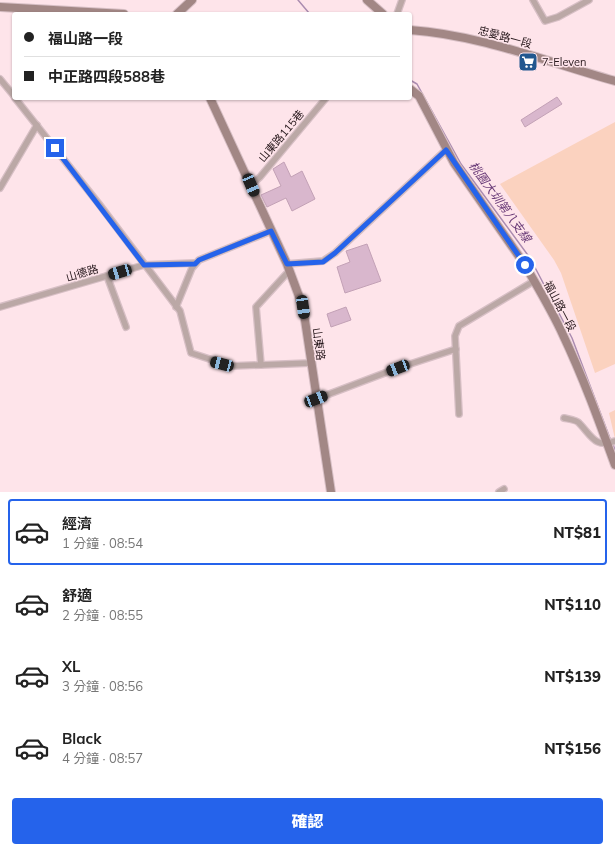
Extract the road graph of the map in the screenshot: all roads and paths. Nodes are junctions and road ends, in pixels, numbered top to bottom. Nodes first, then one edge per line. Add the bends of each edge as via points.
1 (192, 0) edge
2 (367, 0) edge
3 (402, 0) edge
4 (533, 0) edge
5 (589, 0) edge
6 (0, 7) edge
7 (89, 12) edge
8 (179, 12) edge
9 (381, 12) edge
10 (398, 12) edge
11 (412, 30) edge
12 (0, 79) edge
13 (615, 81) edge
14 (412, 91) edge
15 (12, 93) edge
16 (17, 100) edge
17 (211, 100) edge
18 (324, 100) edge
19 (37, 125) junction
20 (446, 150) junction
21 (251, 185) junction
22 (0, 188) edge
23 (271, 231) junction
24 (195, 264) junction
25 (144, 265) junction
26 (288, 267) junction
27 (107, 276) junction
28 (534, 281) junction
29 (0, 307) edge
30 (176, 307) junction
31 (126, 327) dead end
32 (456, 349) junction
33 (311, 363) junction
34 (261, 365) junction
35 (316, 399) junction
36 (459, 414) dead end
37 (564, 418) dead end
38 (612, 442) edge
39 (615, 466) edge
40 (331, 492) edge

1 - 8 street
2 - 9 street
3 - 10 street
4 - 5 street via 545,22
6 - 7 street
11 - 13 street, 忠愛路一段 via 459,36
12 - 15 street
14 - 20 street, 福山路一段 via 419,96
16 - 19 street
17 - 21 street, 山東路
18 - 21 street, 山東路115巷
19 - 22 street
19 - 25 street
20 - 26 street via 323,262
20 - 28 street, 福山路一段
21 - 23 street, 山東路
23 - 24 street via 199,260
23 - 26 street, 山東路
24 - 25 street, 山德路
24 - 30 street
25 - 27 street, 山德路
25 - 30 street
26 - 33 street, 山東路 via 303,307
26 - 34 street via 256,308
27 - 29 street, 山德路
27 - 31 street
28 - 32 street via 459,326 455,336
28 - 38 street, 福山路一段 via 563,334
30 - 34 street via 182,316 191,353 231,366
32 - 35 street
32 - 36 street
33 - 34 street
33 - 35 street, 山東路
35 - 40 street, 山東路
37 - 38 street via 579,422 596,441
38 - 39 street, 福山路一段

